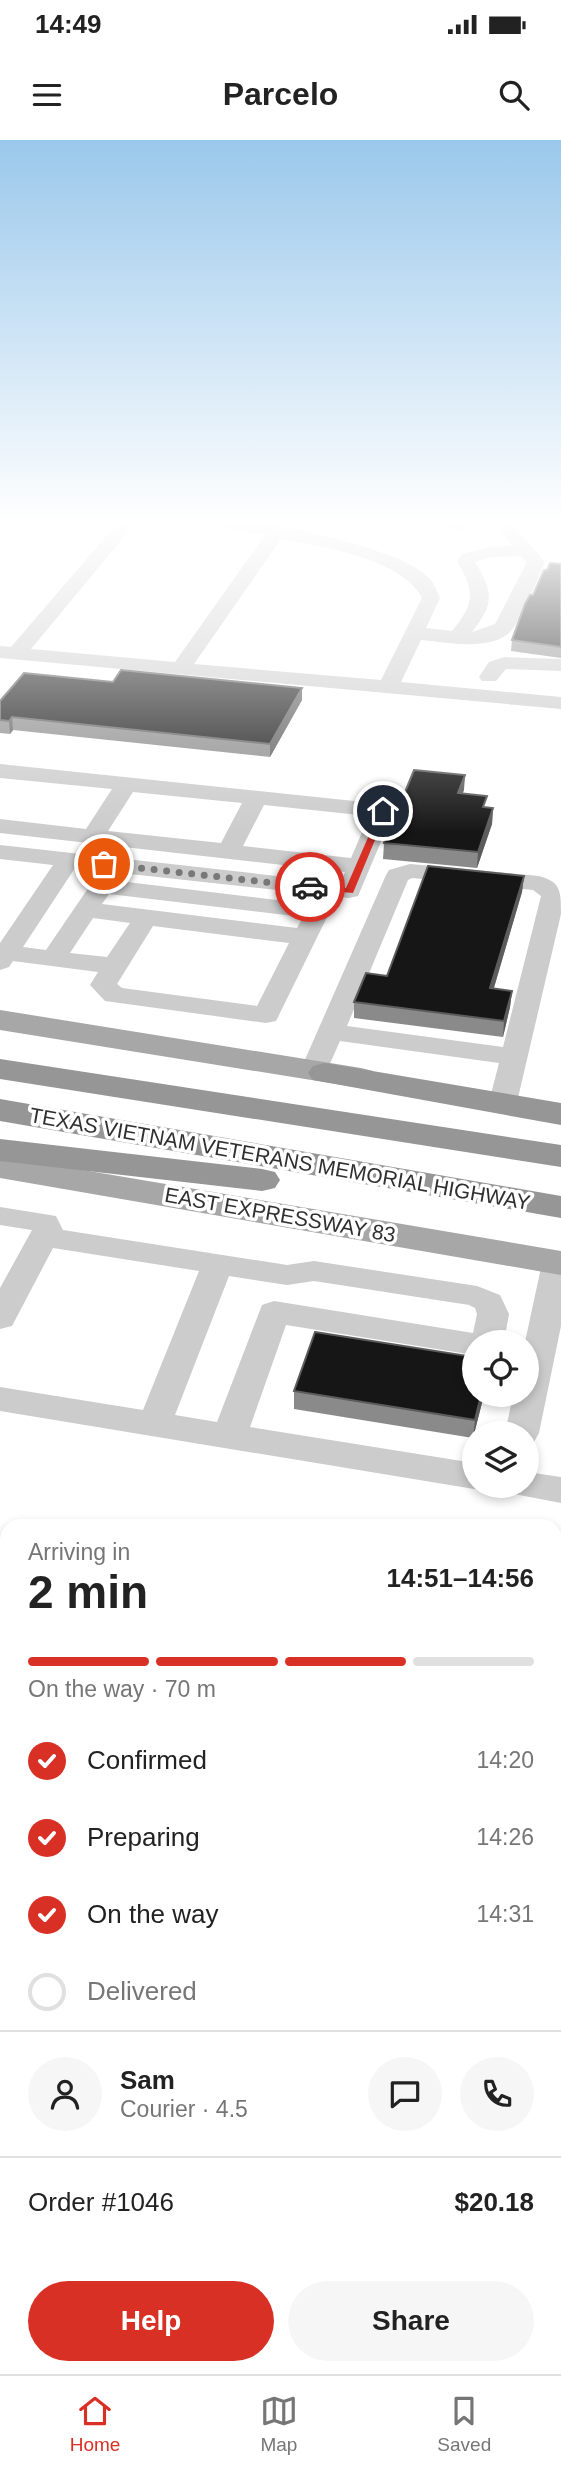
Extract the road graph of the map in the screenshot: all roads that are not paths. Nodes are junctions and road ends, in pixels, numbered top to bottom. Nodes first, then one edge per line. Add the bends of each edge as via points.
1 (33, 624) edge
2 (212, 624) edge
3 (418, 624) edge
4 (469, 624) edge
5 (505, 624) edge
6 (414, 632) junction
7 (458, 637) junction
8 (8, 652) edge
9 (561, 665) edge
10 (181, 668) junction
11 (489, 677) junction
12 (561, 684) edge
13 (388, 687) junction
14 (478, 696) junction
15 (561, 704) edge
16 (0, 771) edge
17 (126, 785) junction
18 (256, 798) junction
19 (0, 826) edge
20 (93, 836) junction
21 (0, 852) edge
22 (228, 852) junction
23 (57, 859) junction
24 (360, 866) junction
25 (210, 887) junction
26 (87, 910) junction
27 (146, 917) junction
28 (0, 926) edge
29 (304, 937) junction
30 (2, 956) edge
31 (53, 959) junction
32 (114, 966) junction
33 (0, 1020) edge
34 (331, 1032) junction
35 (514, 1057) junction
36 (0, 1069) edge
37 (319, 1072) junction
38 (504, 1098) junction
39 (561, 1106) edge
40 (0, 1110) edge
41 (561, 1114) edge
42 (0, 1150) edge
43 (561, 1156) edge
44 (0, 1167) edge
45 (561, 1207) edge
46 (561, 1214) edge
47 (0, 1216) edge
48 (43, 1237) junction
49 (560, 1263) edge
50 (218, 1264) junction
51 (287, 1275) junction
52 (274, 1312) junction
53 (0, 1318) edge
54 (490, 1330) edge
55 (462, 1342) edge
56 (542, 1356) edge
57 (0, 1399) edge
58 (525, 1421) edge
59 (154, 1425) junction
60 (229, 1437) junction
61 (462, 1474) edge
62 (539, 1487) edge
63 (561, 1490) edge

1 - 8 street
2 - 10 street
3 - 6 street
4 - 7 street
5 - 7 street via 494,635
6 - 7 street
6 - 13 street
8 - 10 street
9 - 11 street via 504,663
10 - 13 street
11 - 12 street
11 - 14 street
13 - 14 street
14 - 15 street
16 - 17 street
17 - 18 street
17 - 20 street
18 - 22 street
18 - 24 street via 383,811
19 - 20 street
20 - 22 street
21 - 23 street
22 - 24 street
23 - 25 street
23 - 28 street
23 - 30 street
24 - 25 street via 349,891
25 - 26 street via 102,886
25 - 29 street via 318,911
26 - 27 street
26 - 31 street
27 - 29 street
27 - 32 street
29 - 32 street via 266,1015 114,995 103,985
30 - 31 street
31 - 32 street
33 - 37 main road
34 - 35 street
34 - 35 street via 398,875 428,871 539,883 553,896
34 - 37 street
35 - 38 street
36 - 43 highway, TEXAS VIETNAM VETERANS MEMORIAL HIGHWAY
37 - 38 main road
37 - 41 highway
38 - 39 main road
40 - 45 highway, TEXAS VIETNAM VETERANS MEMORIAL HIGHWAY
42 - 46 highway
44 - 49 main road, EAST EXPRESSWAY 83
47 - 48 street via 45,1223 48,1229
48 - 50 street
48 - 53 street
49 - 56 street
50 - 51 street
50 - 59 street
51 - 52 street
51 - 54 street via 314,1270 477,1296 489,1302 493,1314
52 - 55 street
52 - 60 street
56 - 58 street
57 - 59 street
59 - 60 street
60 - 61 street
62 - 63 street

